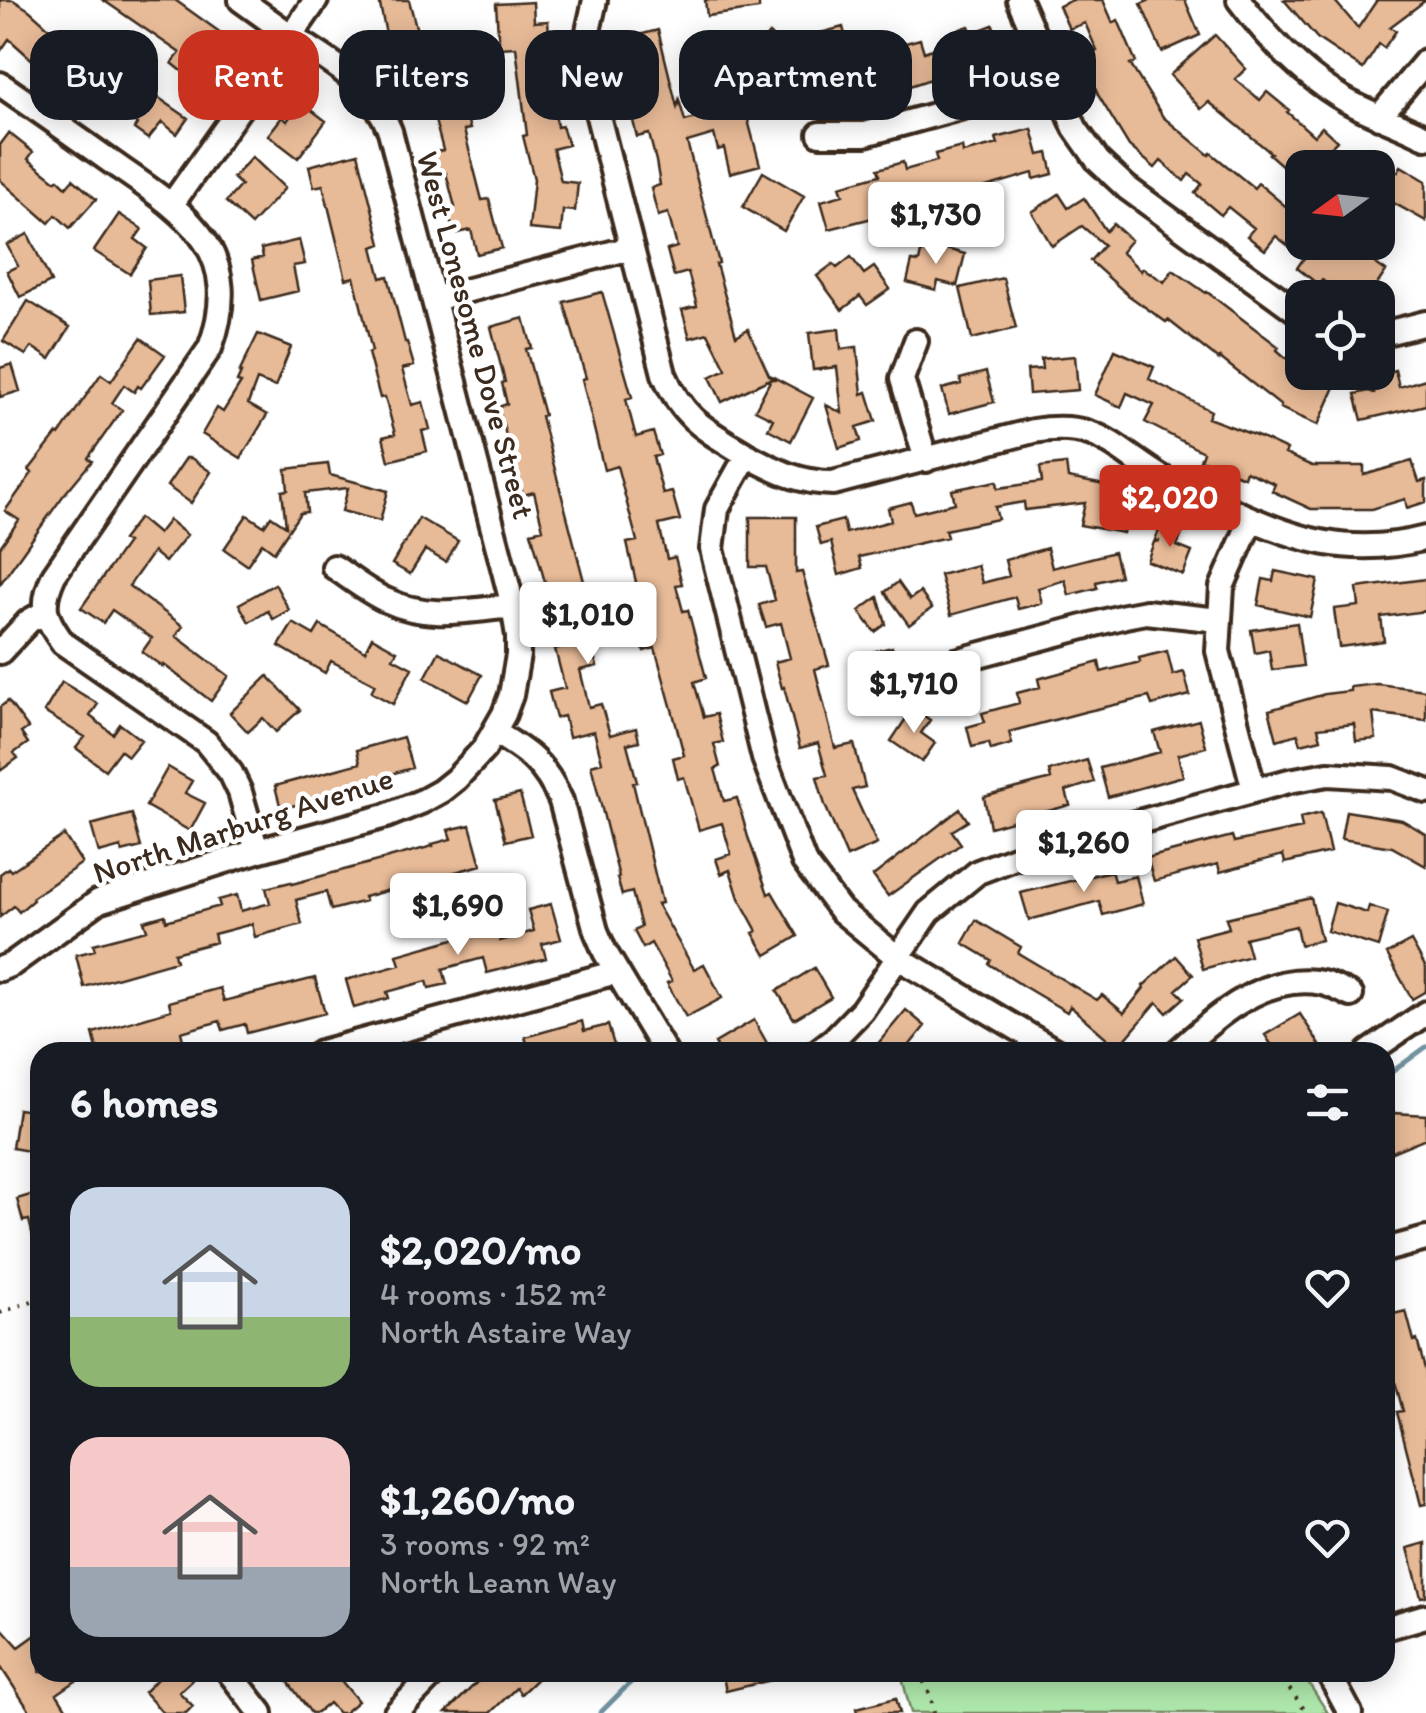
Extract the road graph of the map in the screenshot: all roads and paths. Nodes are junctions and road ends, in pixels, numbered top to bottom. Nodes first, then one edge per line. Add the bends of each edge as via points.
1 (241, 0) edge
2 (316, 0) edge
3 (594, 0) edge
4 (1020, 0) edge
5 (1239, 0) edge
6 (284, 30) edge
7 (296, 30) edge
8 (1032, 30) edge
9 (319, 55) edge
10 (1426, 62) edge
11 (0, 84) edge
12 (932, 116) edge
13 (1379, 117) junction
14 (232, 120) edge
15 (1071, 120) edge
16 (820, 134) dead end
17 (1426, 137) edge
18 (172, 204) junction
19 (631, 248) junction
20 (434, 299) junction
21 (1285, 303) edge
22 (1426, 323) edge
23 (1395, 331) edge
24 (916, 340) dead end
25 (747, 455) junction
26 (926, 460) junction
27 (1251, 520) junction
28 (1426, 538) edge
29 (334, 566) dead end
30 (513, 606) junction
31 (45, 612) junction
32 (1219, 620) junction
33 (0, 652) edge
34 (956, 662) dead end
35 (494, 732) junction
36 (1254, 790) junction
37 (1426, 790) edge
38 (257, 851) junction
39 (896, 957) junction
40 (0, 969) edge
41 (616, 972) junction
42 (1351, 996) dead end
43 (1426, 1013) edge
44 (357, 1042) edge
45 (659, 1042) edge
46 (829, 1042) edge
47 (1036, 1042) edge
48 (1188, 1042) edge
49 (1384, 1042) edge
50 (1426, 1239) edge
51 (1395, 1247) edge
52 (30, 1302) edge
53 (0, 1313) edge
54 (1426, 1616) edge
55 (1395, 1625) edge
56 (238, 1682) edge
57 (426, 1682) edge
58 (923, 1682) edge
59 (1285, 1682) edge
60 (1333, 1682) edge
61 (261, 1713) edge
62 (396, 1713) edge
63 (934, 1713) edge
64 (1308, 1713) edge
65 (1350, 1713) edge

1 - 6 street, West Lonesome Dove Street
2 - 7 street
3 - 19 street via 588,77
4 - 8 street
5 - 13 street via 1314,79
9 - 20 street, West Lonesome Dove Street via 381,110
10 - 13 street
11 - 18 street
12 - 16 street via 865,134
13 - 17 street
14 - 18 street
15 - 21 street via 1112,176
18 - 31 street via 214,260 221,290 217,330 200,366 54,575
19 - 20 street
19 - 25 street via 672,393 697,424
20 - 30 street, West Lonesome Dove Street
22 - 23 street
24 - 26 street via 902,379
25 - 26 street via 794,479 834,484
25 - 39 street via 718,509 712,549 764,758 804,862 841,910
26 - 27 street via 1033,430 1074,428 1112,442 1168,482
27 - 28 street via 1333,545
27 - 32 street via 1222,587
29 - 30 street via 404,608 444,613
30 - 35 street, West Lonesome Dove Street via 516,675
31 - 33 street
31 - 38 street via 64,642 219,756 240,792
32 - 34 street via 1146,612
32 - 36 street via 1218,651
35 - 38 street, North Marburg Avenue via 471,765 424,801
35 - 41 street via 526,750 552,780 596,932
36 - 37 street via 1328,774 1392,778
36 - 39 street via 978,872 929,912
38 - 40 street, North Marburg Avenue via 98,901
39 - 46 street via 849,1025
39 - 47 street
41 - 44 street
41 - 45 street
42 - 48 street via 1325,983 1275,986 1216,1016
43 - 49 street
50 - 51 street
52 - 53 path
54 - 55 street
56 - 61 street
57 - 62 street
58 - 63 path
59 - 64 path
60 - 65 street

